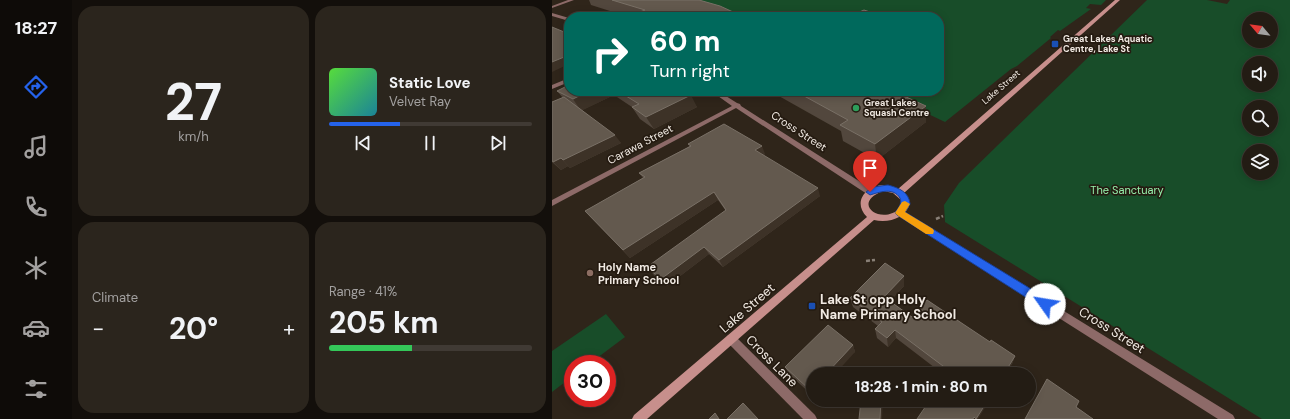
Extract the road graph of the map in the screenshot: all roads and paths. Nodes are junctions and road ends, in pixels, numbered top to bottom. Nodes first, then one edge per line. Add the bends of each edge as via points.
1 (572, 0) edge
2 (1118, 0) edge
3 (552, 7) edge
4 (552, 14) edge
5 (564, 18) edge
6 (564, 82) edge
7 (552, 87) edge
8 (723, 96) edge
9 (738, 105) junction
10 (870, 192) junction
11 (900, 192) junction
12 (552, 203) edge
13 (900, 213) junction
14 (943, 216) dead end
15 (872, 217) junction
16 (936, 219) dead end
17 (875, 260) dead end
18 (866, 261) dead end
19 (731, 339) junction
20 (638, 419) edge
21 (810, 419) edge
22 (1229, 419) edge

1 - 3 street
2 - 11 street, Lake Street
4 - 5 street
6 - 7 street
8 - 9 street, Cross Street
9 - 10 street, Cross Street
9 - 12 street, Carawa Street
10 - 11 street via 888,188
10 - 15 street via 863,205 864,210
11 - 13 street via 905,200
13 - 15 street via 887,218
13 - 22 street, Cross Street
14 - 16 path
15 - 19 street, Lake Street
17 - 18 path
19 - 20 street, Lake Street
19 - 21 street, Cross Lane

